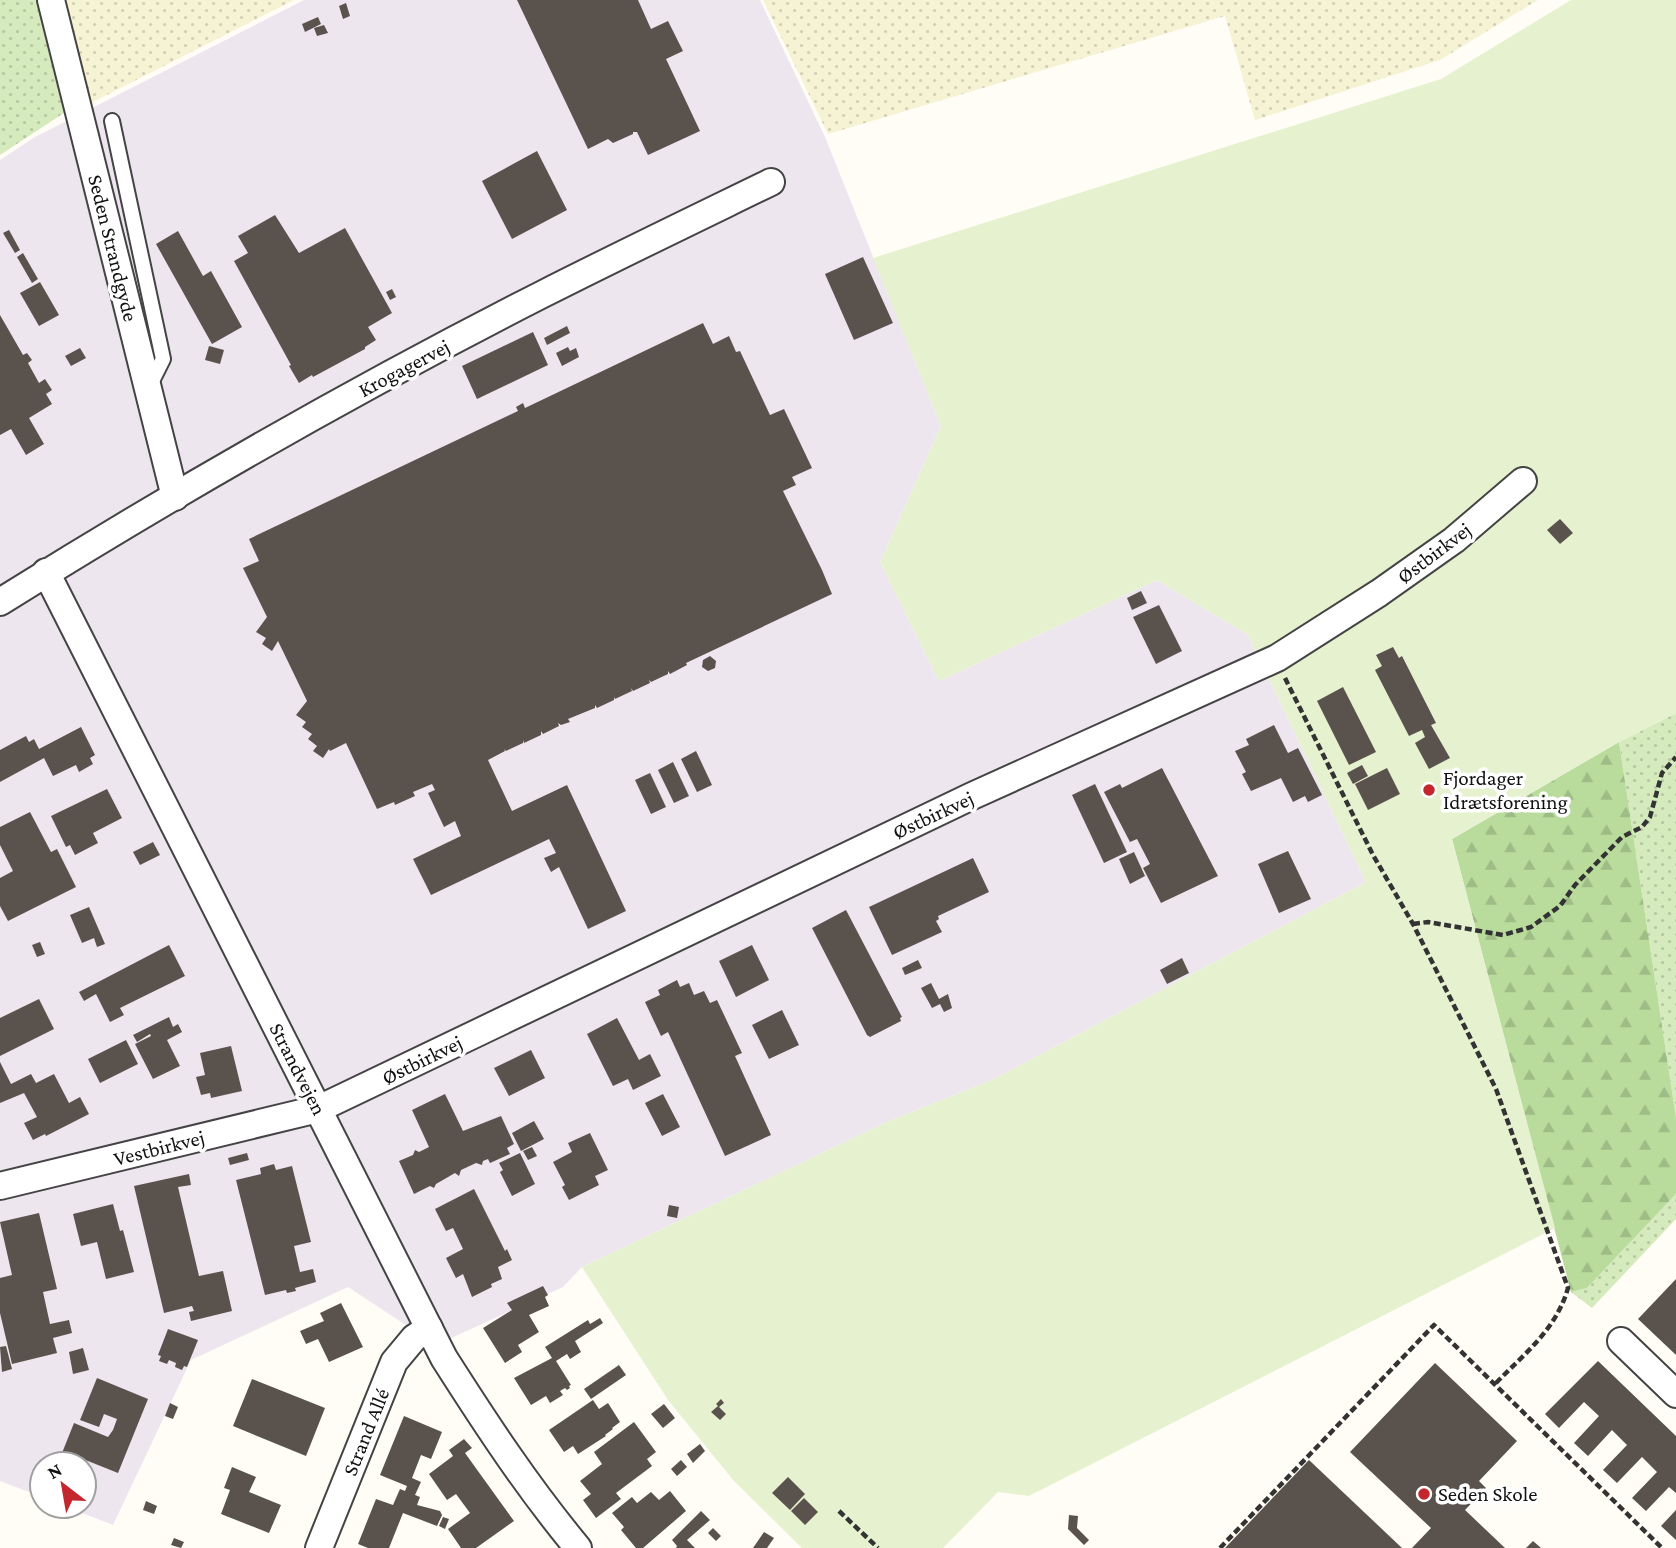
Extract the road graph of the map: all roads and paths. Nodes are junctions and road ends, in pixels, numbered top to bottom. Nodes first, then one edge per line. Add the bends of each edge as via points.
1 (51, 0) edge
2 (112, 121) dead end
3 (771, 182) dead end
4 (148, 388) junction
5 (1523, 481) dead end
6 (175, 497) junction
7 (46, 572) junction
8 (0, 602) edge
9 (1276, 658) junction
10 (1676, 757) edge
11 (1413, 924) junction
12 (318, 1109) junction
13 (0, 1186) edge
14 (429, 1328) junction
15 (1621, 1341) dead end
16 (1495, 1384) junction
17 (1676, 1394) edge
18 (839, 1511) dead end
19 (319, 1548) edge
20 (578, 1548) edge
21 (878, 1548) edge
22 (1220, 1548) edge
23 (1662, 1548) edge

1 - 4 street, Seden Strandgyde
2 - 4 lane via 163,359
3 - 6 street, Krogagervej via 543,294 352,395
4 - 6 street, Seden Strandgyde
5 - 9 street, Østbirkvej via 1454,540
6 - 7 street, Krogagervej
7 - 8 street, Krogagervej
7 - 12 street, Strandvejen
9 - 11 path via 1373,855
9 - 12 street, Østbirkvej via 972,796
10 - 11 path via 1662,773 1650,817 1642,827 1622,837 1560,906 1531,927 1503,936 1428,922
11 - 16 path via 1496,1089 1568,1288 1551,1326
12 - 13 street, Vestbirkvej
12 - 14 street, Strandvejen
14 - 19 street, Strand Allé via 394,1362
14 - 20 street, Strandvejen via 486,1425
15 - 17 street
16 - 22 path via 1434,1325
16 - 23 path
18 - 21 path

